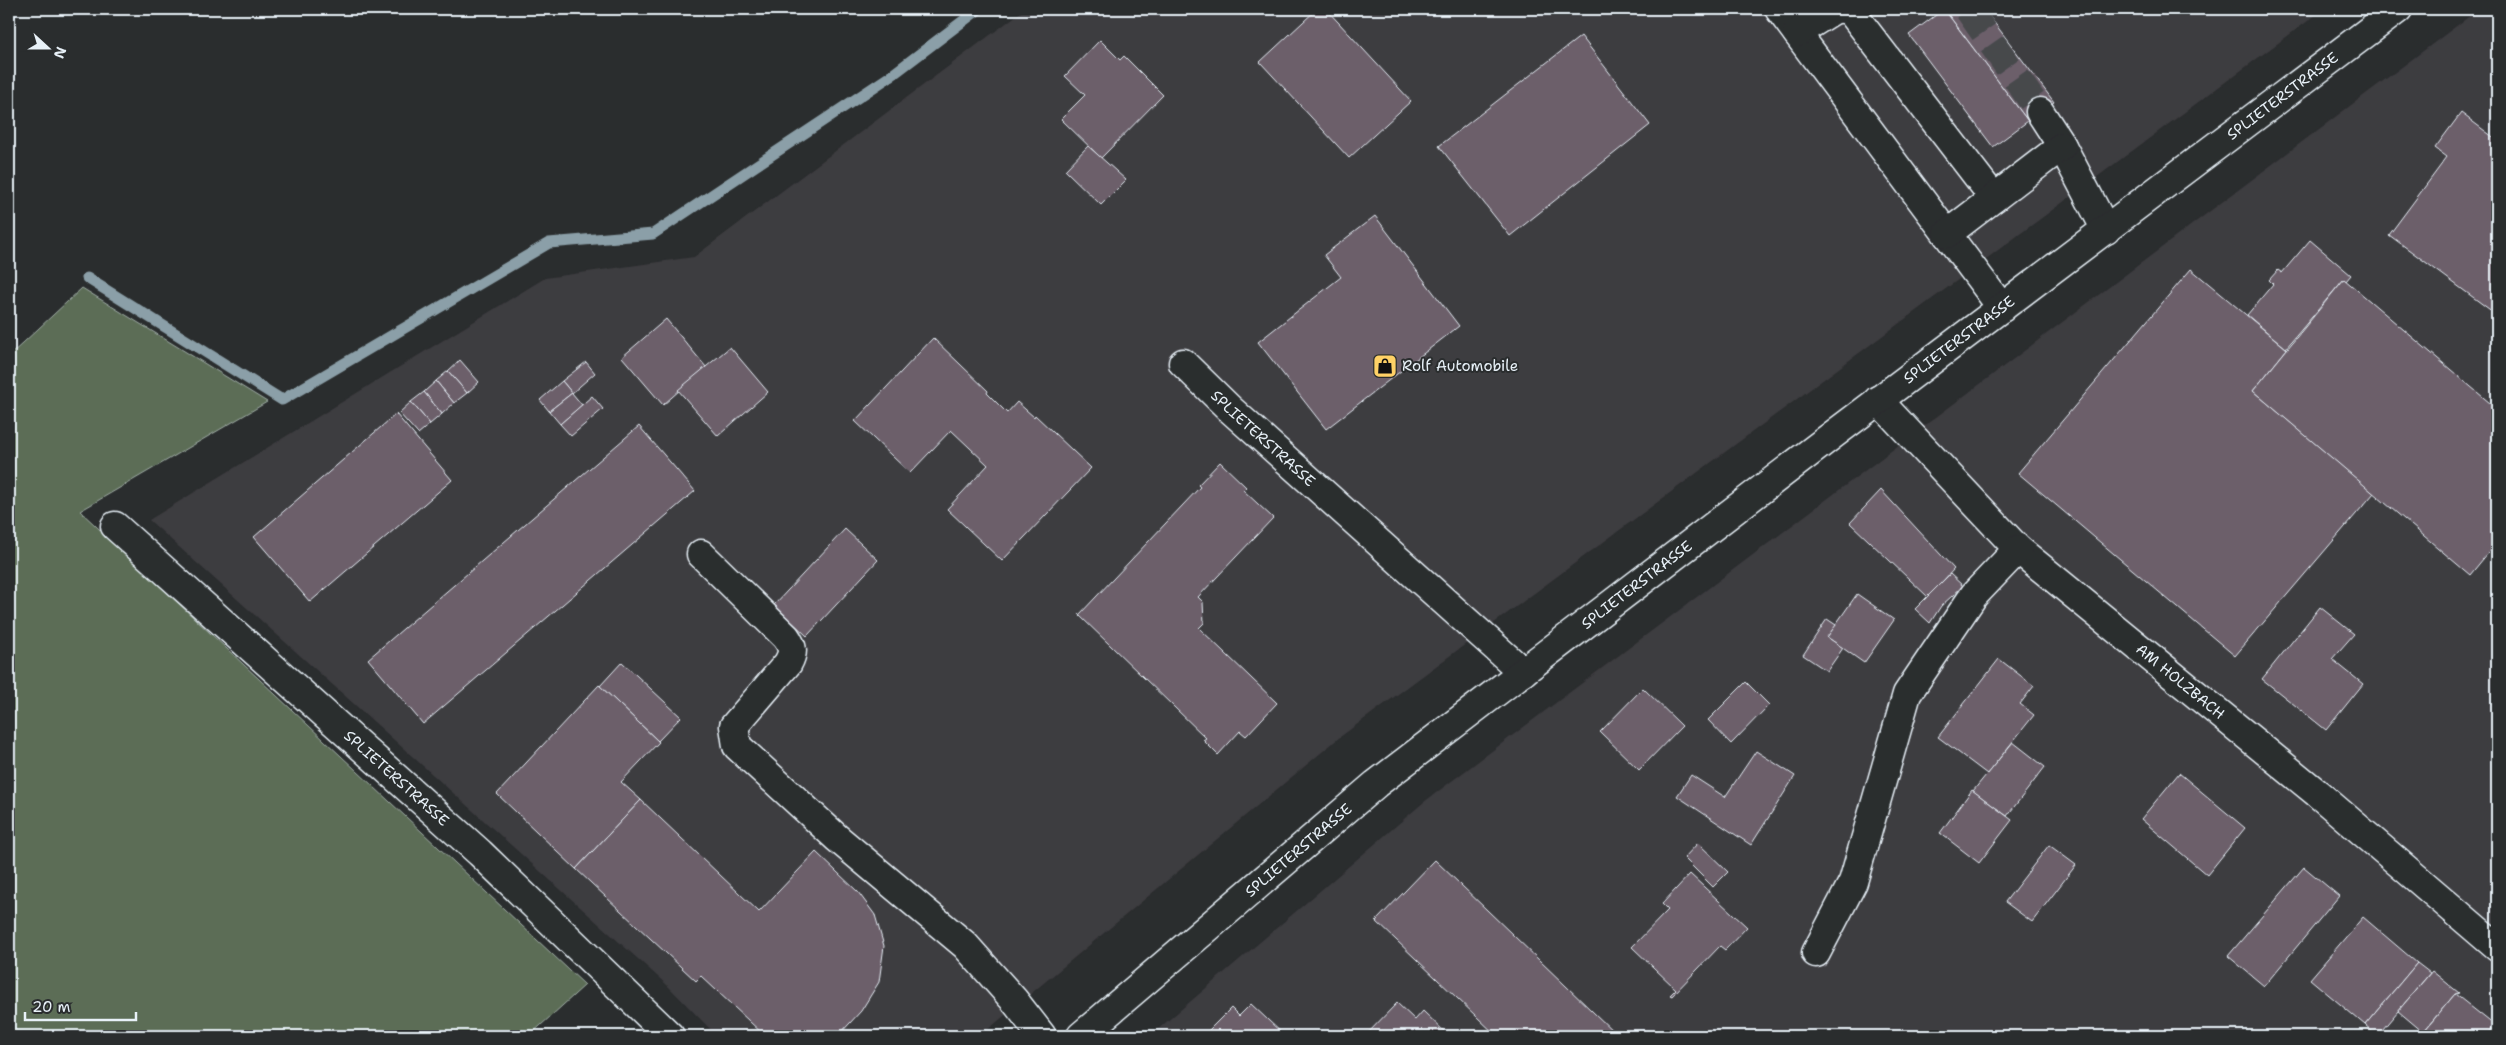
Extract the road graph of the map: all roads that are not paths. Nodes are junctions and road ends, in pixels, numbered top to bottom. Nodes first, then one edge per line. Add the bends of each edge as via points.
1 (1779, 9) edge
2 (1835, 9) edge
3 (1842, 9) edge
4 (2398, 9) edge
5 (1797, 33) junction
6 (2040, 112) tunnel mouth
7 (2062, 146) junction
8 (1994, 198) junction
9 (2106, 230) junction
10 (1947, 234) junction
11 (2002, 308) junction
12 (1183, 363) dead end
13 (1878, 400) junction
14 (115, 526) dead end
15 (2018, 549) junction
16 (701, 554) dead end
17 (1523, 672) junction
18 (2497, 947) edge
19 (1816, 953) dead end
20 (670, 1036) edge
21 (1042, 1036) edge
22 (1081, 1036) edge

1 - 5 street
2 - 5 street
3 - 8 street via 1849,9
4 - 9 street, SPLIETERSTRASSE
5 - 10 street
6 - 7 street
7 - 8 street
7 - 9 street
8 - 10 street
9 - 11 street, SPLIETERSTRASSE
10 - 11 street
11 - 13 street, SPLIETERSTRASSE
12 - 17 street, SPLIETERSTRASSE
13 - 15 street, AM HOLZBACH
13 - 17 street, SPLIETERSTRASSE
14 - 20 street, SPLIETERSTRASSE via 480,853
15 - 18 street, AM HOLZBACH via 2317,793
15 - 19 street via 1974,595 1907,694 1853,882
16 - 21 street via 786,637 792,647 788,663 734,726 738,746 838,838 965,945
17 - 22 street, SPLIETERSTRASSE via 1376,784

